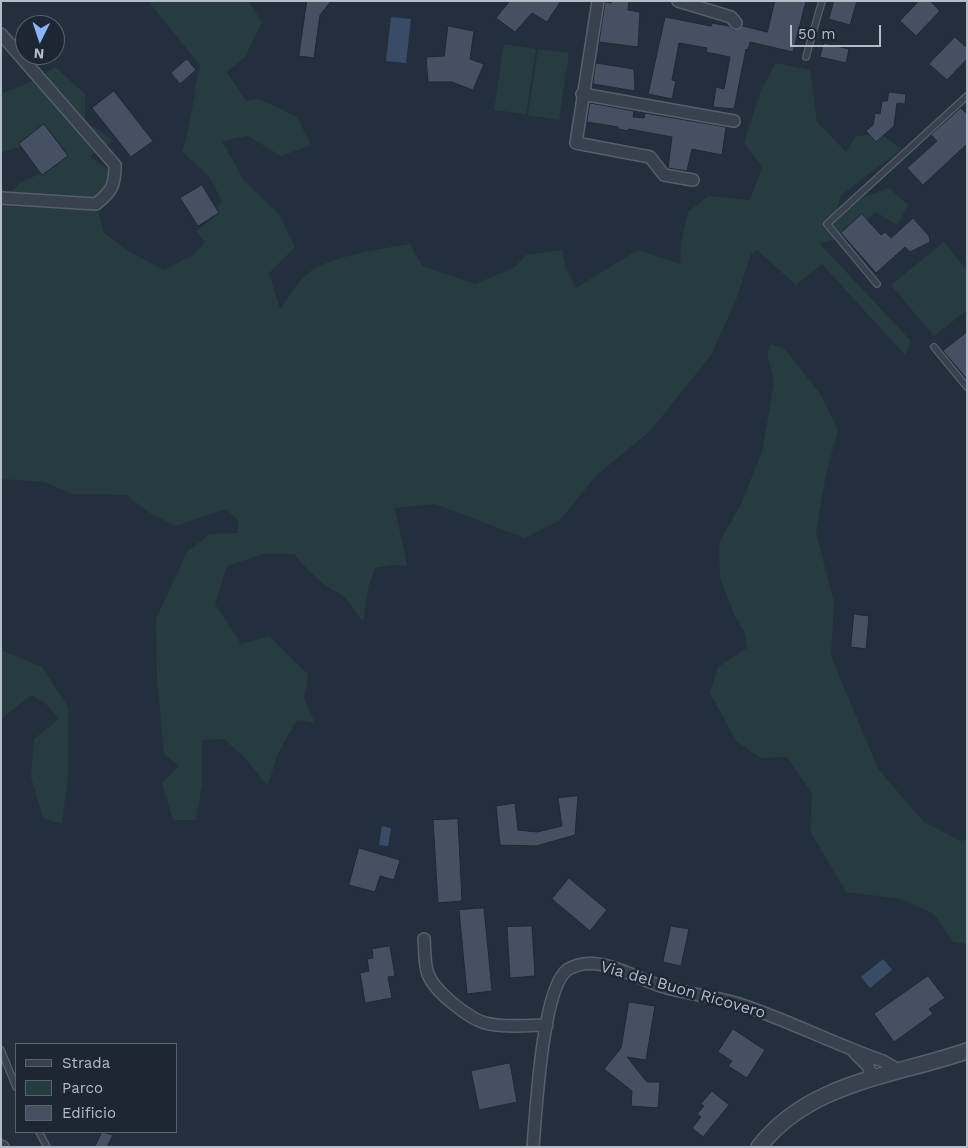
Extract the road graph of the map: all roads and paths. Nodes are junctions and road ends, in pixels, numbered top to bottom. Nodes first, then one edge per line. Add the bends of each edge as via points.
1 (598, 1) edge
2 (678, 1) edge
3 (822, 1) edge
4 (736, 23) dead end
5 (1, 34) edge
6 (806, 56) dead end
7 (582, 94) junction
8 (967, 96) edge
9 (734, 121) dead end
10 (693, 180) dead end
11 (1, 198) edge
12 (877, 284) dead end
13 (934, 348) dead end
14 (967, 387) edge
15 (424, 939) dead end
16 (547, 1025) junction
17 (1, 1050) edge
18 (854, 1051) junction
19 (967, 1051) edge
20 (900, 1071) junction
21 (873, 1079) junction
22 (15, 1085) edge
23 (40, 1133) edge
24 (47, 1147) edge
25 (533, 1147) edge
26 (759, 1147) edge

1 - 7 street
2 - 4 street via 731,17
3 - 6 lane
5 - 11 street via 115,165 115,178 110,192 96,204
7 - 9 street
7 - 10 street via 576,143 650,157 664,175
8 - 12 lane via 827,224
13 - 14 lane
15 - 16 street via 429,977 464,1012 490,1024
16 - 18 street, Via del Buon Ricovero via 552,999 561,978 573,968 596,964 663,987 744,1006
16 - 25 street, Via del Buon Ricovero
17 - 22 lane
18 - 20 street, Via del Buon Ricovero
18 - 21 street, Via del Buon Ricovero via 868,1066
19 - 20 street
20 - 21 street
21 - 26 street via 823,1095 792,1113 769,1133
23 - 24 lane

